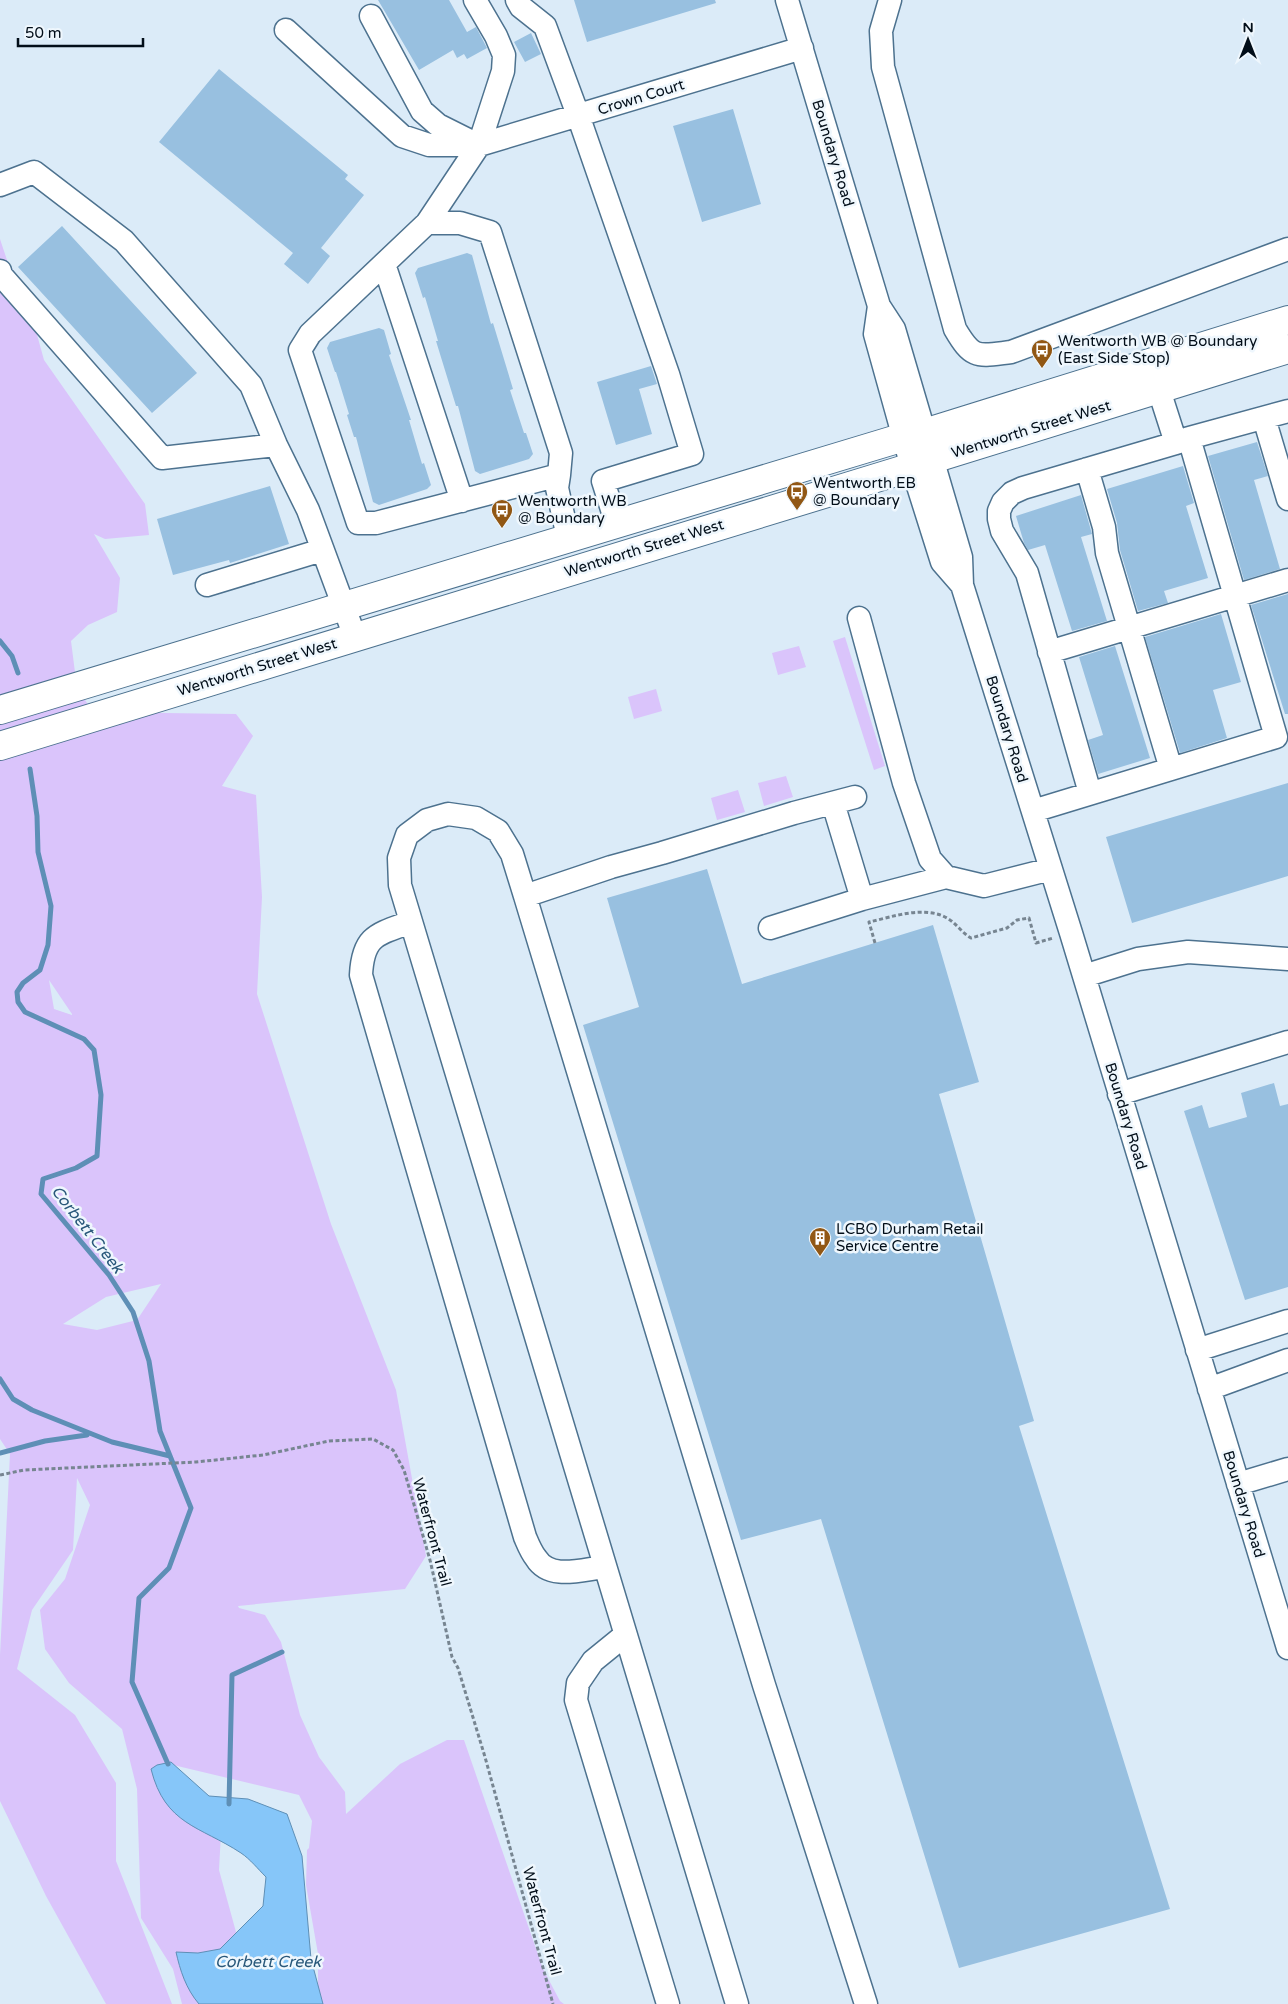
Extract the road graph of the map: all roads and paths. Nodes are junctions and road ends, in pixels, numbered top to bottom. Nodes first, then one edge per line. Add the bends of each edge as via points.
1 (475, 0) edge
2 (517, 0) edge
3 (787, 0) edge
4 (890, 0) edge
5 (371, 16) dead end
6 (286, 30) dead end
7 (802, 48) junction
8 (578, 115) junction
9 (479, 145) junction
10 (0, 185) edge
11 (427, 223) junction
12 (1288, 249) edge
13 (384, 264) junction
14 (0, 271) edge
15 (1288, 320) edge
16 (1288, 350) edge
17 (1159, 390) junction
18 (1288, 411) edge
19 (1264, 418) junction
20 (914, 435) junction
21 (1183, 440) junction
22 (276, 445) junction
23 (922, 463) junction
24 (1086, 469) junction
25 (559, 475) junction
26 (1288, 499) edge
27 (462, 501) junction
28 (616, 522) junction
29 (568, 537) junction
30 (322, 550) junction
31 (1288, 580) edge
32 (207, 585) dead end
33 (1235, 596) junction
34 (343, 605) junction
35 (858, 618) dead end
36 (1129, 628) junction
37 (355, 637) junction
38 (1050, 652) junction
39 (0, 710) edge
40 (1282, 735) edge
41 (0, 746) edge
42 (1170, 769) junction
43 (1090, 793) junction
44 (855, 797) dead end
45 (833, 803) junction
46 (1033, 811) junction
47 (1051, 869) junction
48 (946, 877) junction
49 (524, 896) junction
50 (862, 899) junction
51 (411, 922) junction
52 (770, 928) dead end
53 (1058, 936) dead end
54 (875, 943) dead end
55 (1288, 959) edge
56 (1084, 976) junction
57 (1288, 1042) edge
58 (1119, 1094) junction
59 (1288, 1322) edge
60 (1197, 1350) junction
61 (1288, 1360) edge
62 (1209, 1389) junction
63 (1288, 1469) edge
64 (0, 1475) edge
65 (1238, 1484) junction
66 (605, 1566) junction
67 (625, 1635) junction
68 (1286, 1638) edge
69 (553, 2004) edge
70 (668, 2004) edge
71 (738, 2004) edge
72 (866, 2004) edge

1 - 9 street via 504,55 503,71
2 - 8 street via 545,26
3 - 7 street, Boundary Road
4 - 12 street via 881,31 883,67 955,329 965,347 982,356 1011,352
5 - 9 street via 422,111 438,124
6 - 9 street, Crown Court via 402,136 429,145
7 - 8 street, Crown Court
7 - 20 street, Boundary Road via 879,306 894,329
8 - 9 street, Crown Court
8 - 28 street via 668,374 692,454 602,481
9 - 11 street
10 - 22 street via 34,172 124,241 251,385
11 - 13 street
11 - 25 street via 460,223 490,232 561,453
13 - 27 street
13 - 27 street via 310,334 300,350 358,523 376,523
14 - 22 street via 162,458
15 - 20 main road, Wentworth Street West
16 - 17 main road, Wentworth Street West
17 - 21 street
17 - 23 main road, Wentworth Street West
18 - 19 street
19 - 21 street
19 - 26 street
20 - 23 street, Boundary Road
20 - 28 main road, Wentworth Street West
21 - 24 street
21 - 33 street
22 - 30 street via 308,510
23 - 37 main road, Wentworth Street West
23 - 46 street, Boundary Road via 961,557 962,584
24 - 36 street
24 - 38 street via 1012,493 1002,502 999,511 1002,531 1027,573
25 - 27 street
25 - 29 street via 557,488
28 - 29 main road, Wentworth Street West
29 - 34 main road, Wentworth Street West
30 - 32 street
30 - 34 street
31 - 33 street
33 - 36 street
33 - 40 street
34 - 37 street
34 - 39 main road, Wentworth Street West
35 - 48 street via 904,783 930,859
36 - 38 street
36 - 42 street
37 - 41 main road, Wentworth Street West
38 - 43 street
40 - 42 street
42 - 43 street
43 - 46 street
44 - 45 street
45 - 49 street via 611,867
45 - 50 street
46 - 47 street, Boundary Road
47 - 48 street via 984,886
47 - 56 street, Boundary Road
48 - 50 street
49 - 51 street via 512,854 498,831 476,818 448,814 427,820 407,835 399,858 400,885
49 - 72 street via 758,1666
50 - 52 street
51 - 66 street
51 - 66 street via 370,940 362,959 361,975 525,1537 536,1560 547,1569 560,1573
53 - 54 path via 1036,942 1029,918 971,938 946,917 923,912 869,922
55 - 56 street via 1188,952 1138,959
56 - 58 street, Boundary Road
57 - 58 street
58 - 60 street, Boundary Road
59 - 60 street
60 - 62 street, Boundary Road
61 - 62 street
62 - 65 street, Boundary Road
63 - 65 street
64 - 69 path, Waterfront Trail via 24,1470 196,1462 263,1455 329,1441 373,1439 393,1450 404,1470 430,1560 452,1657 485,1758
65 - 68 street, Boundary Road
66 - 67 street
67 - 70 street via 593,1661 578,1683 576,1700
67 - 71 street

